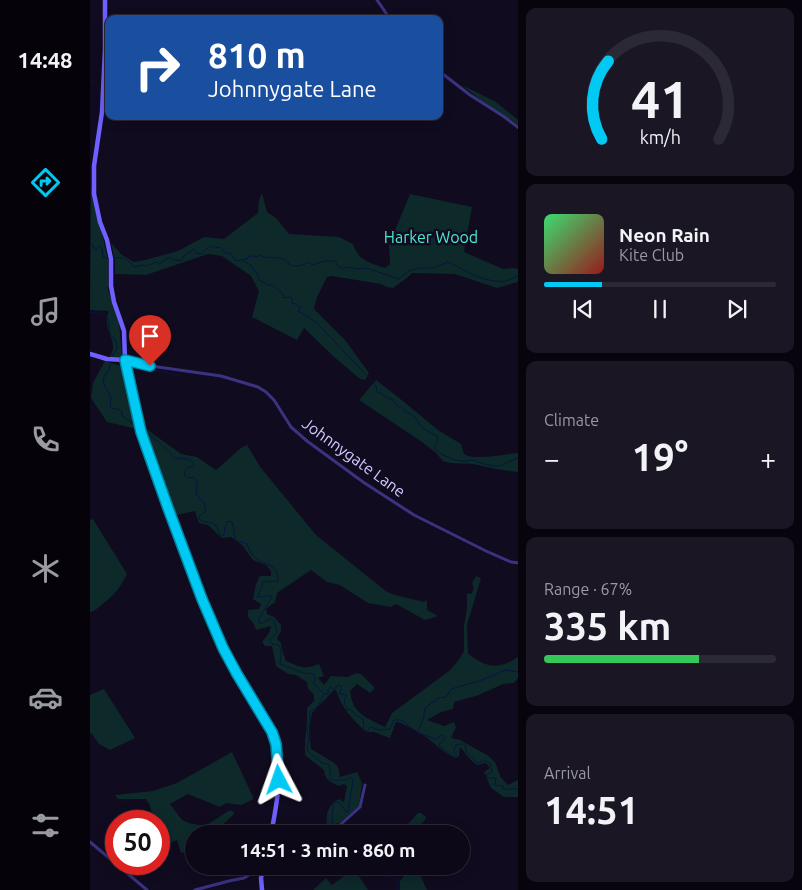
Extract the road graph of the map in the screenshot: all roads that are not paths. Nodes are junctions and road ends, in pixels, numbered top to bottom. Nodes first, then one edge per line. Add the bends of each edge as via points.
1 (105, 0) edge
2 (376, 0) edge
3 (387, 15) edge
4 (443, 74) edge
5 (518, 128) edge
6 (90, 354) edge
7 (125, 360) junction
8 (518, 563) edge
9 (365, 785) dead end
10 (273, 825) edge
11 (340, 825) edge
12 (90, 842) edge
13 (249, 875) edge
14 (254, 875) edge
15 (262, 875) edge
16 (261, 878) junction
17 (147, 890) edge
18 (195, 890) edge
19 (262, 890) edge

1 - 7 main road via 102,112 94,166 94,194 111,259 111,286 124,331
2 - 3 street
4 - 5 street
6 - 7 main road
7 - 8 street, Johnnygate Lane via 221,376 258,387 274,400 291,427 307,442 363,482 414,515
7 - 10 main road via 141,432 215,630 276,744 279,790
9 - 11 street via 360,807
12 - 17 street
13 - 18 street
14 - 16 street
15 - 16 main road
16 - 19 main road

